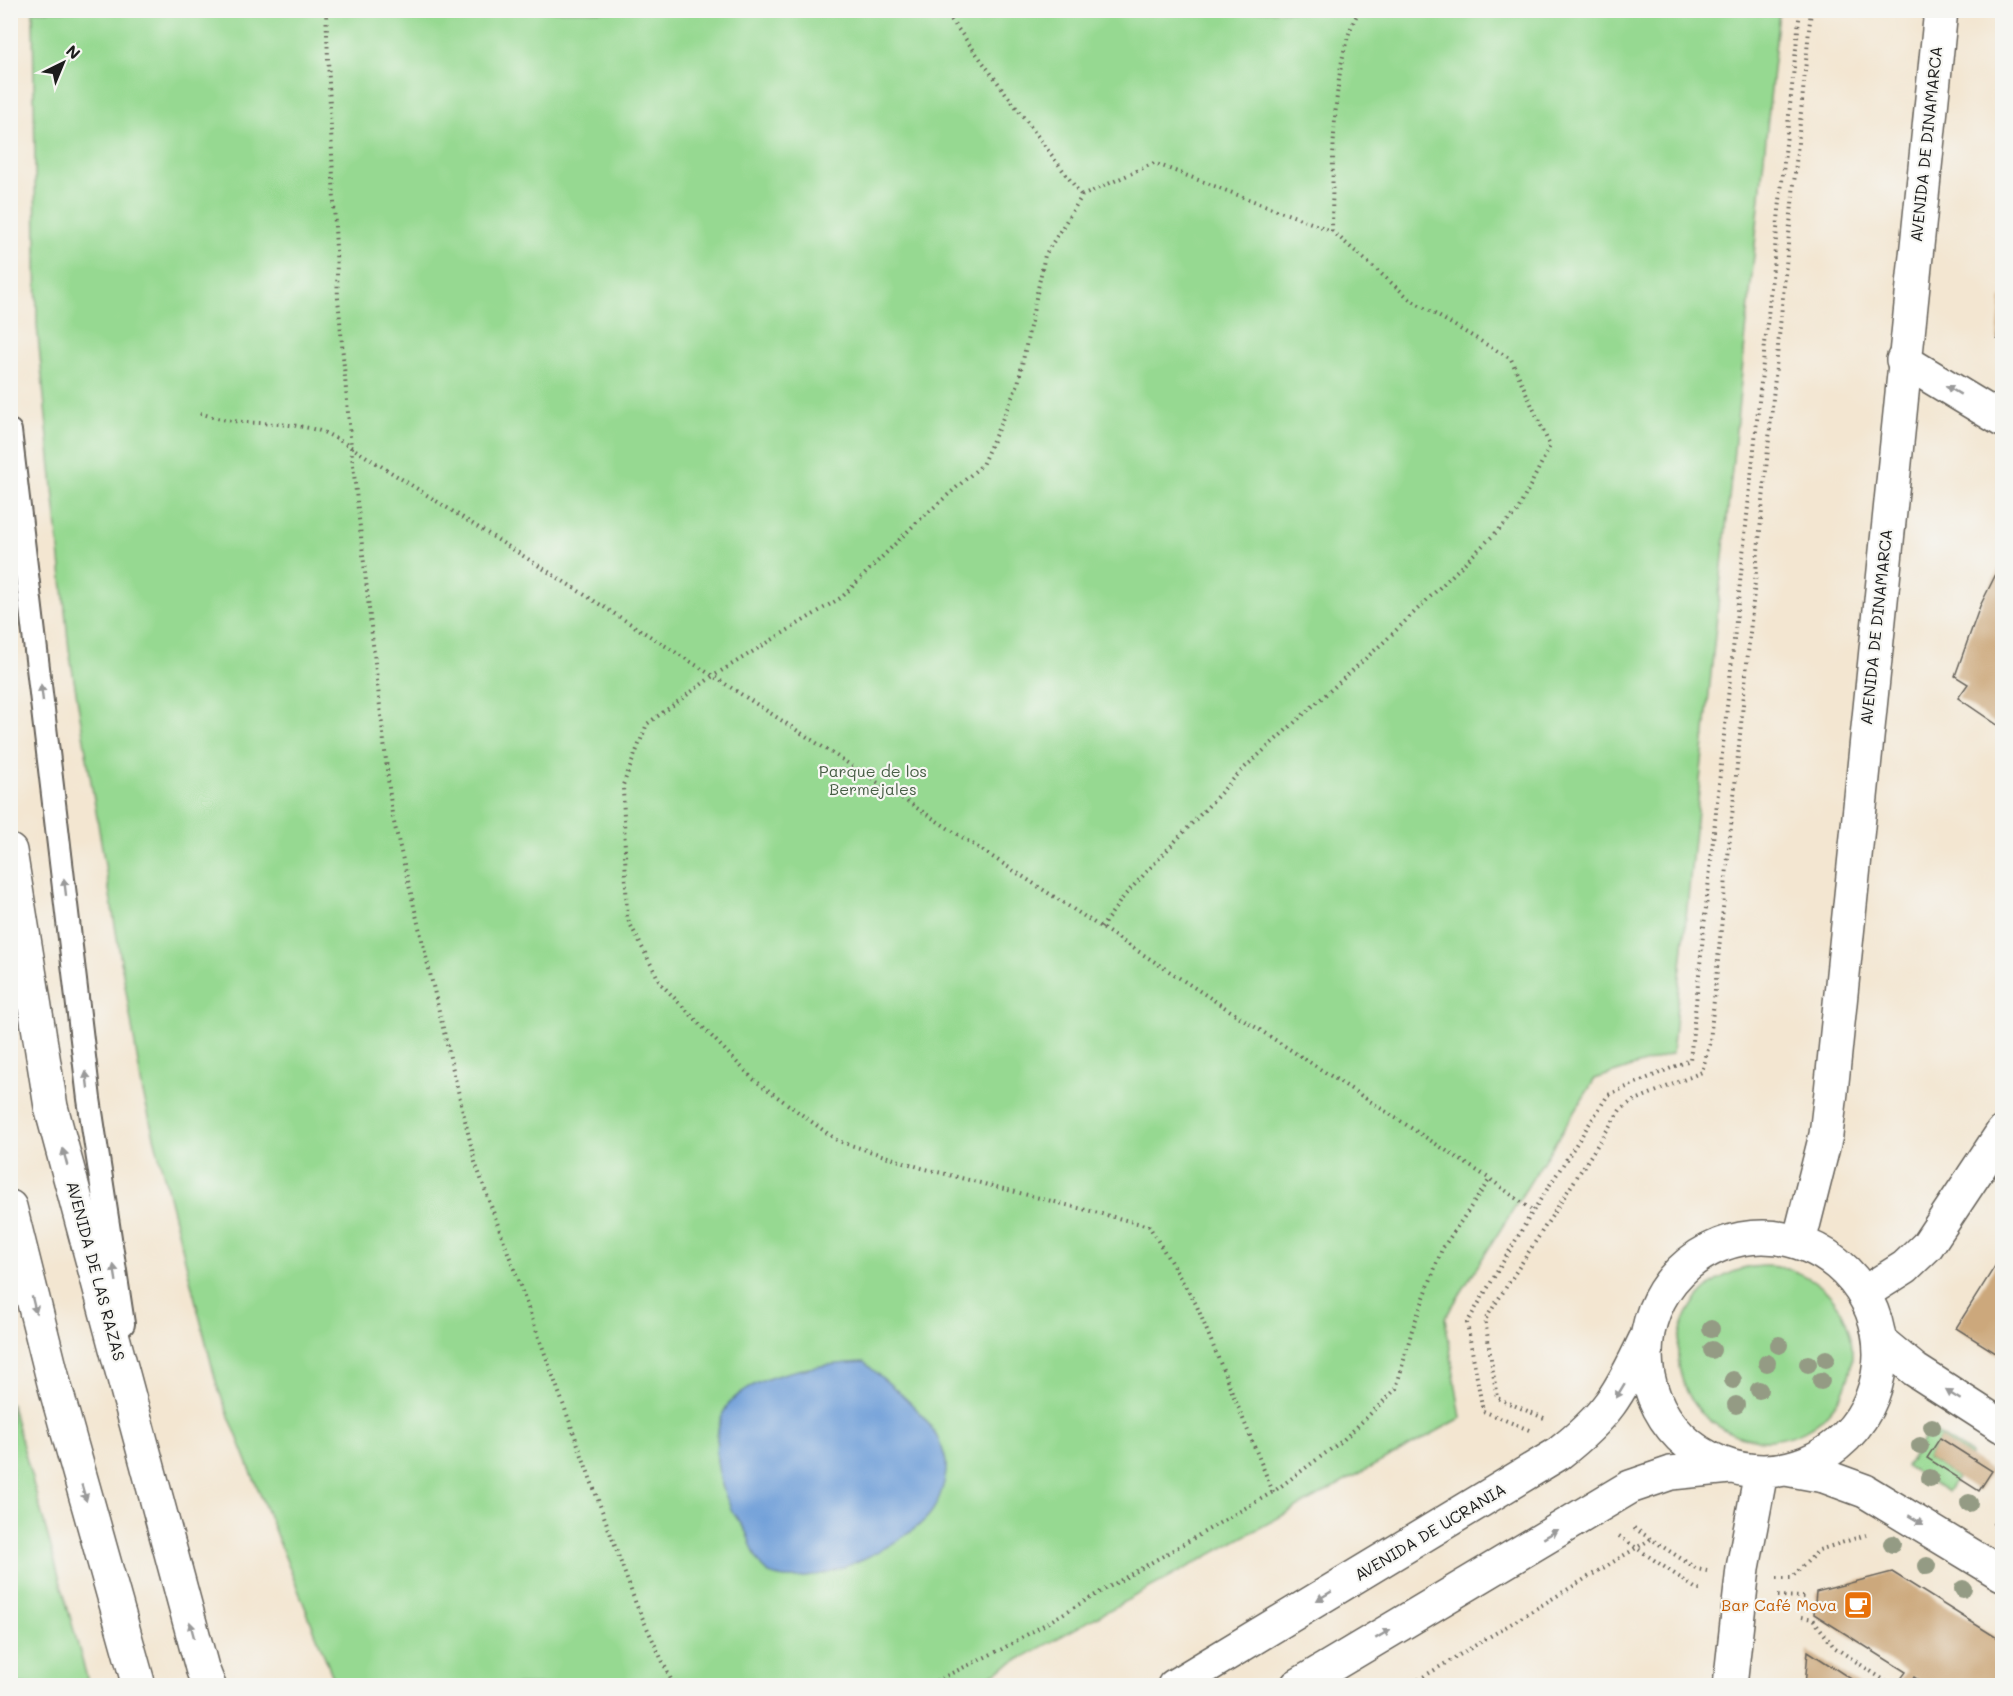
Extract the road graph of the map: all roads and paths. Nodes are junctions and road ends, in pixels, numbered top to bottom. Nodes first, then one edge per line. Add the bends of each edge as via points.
1 (326, 10) edge
2 (944, 10) edge
3 (1360, 10) edge
4 (1800, 10) edge
5 (1811, 10) edge
6 (1941, 10) edge
7 (1082, 196) junction
8 (1332, 231) junction
9 (1903, 360) junction
10 (200, 413) dead end
11 (2002, 420) edge
12 (10, 431) edge
13 (351, 447) junction
14 (713, 676) junction
15 (10, 851) edge
16 (1101, 928) junction
17 (2002, 1133) edge
18 (1490, 1179) junction
19 (10, 1207) edge
20 (1799, 1242) junction
21 (1864, 1293) junction
22 (1646, 1338) junction
23 (1880, 1341) junction
24 (2002, 1426) edge
25 (140, 1435) junction
26 (1572, 1443) junction
27 (1759, 1469) junction
28 (1273, 1492) junction
29 (1608, 1499) junction
30 (1875, 1533) dead end
31 (1651, 1539) junction
32 (1711, 1571) dead end
33 (2002, 1574) edge
34 (1786, 1579) dead end
35 (1776, 1595) dead end
36 (1804, 1597) dead end
37 (1802, 1617) dead end
38 (139, 1686) edge
39 (209, 1686) edge
40 (674, 1686) edge
41 (925, 1686) edge
42 (1174, 1686) edge
43 (1297, 1686) edge
44 (1408, 1686) edge
45 (1730, 1686) edge
46 (1893, 1686) edge

1 - 13 path via 338,298
2 - 7 path
3 - 8 path via 1351,24 1335,107
4 - 18 path via 1690,1060 1608,1095 1533,1211
5 - 26 path via 1707,1052 1702,1072 1620,1110 1485,1320 1497,1398 1559,1424
6 - 9 main road, AVENIDA DE DINAMARCA
7 - 8 path via 1154,163
7 - 14 path via 1045,255 1018,384 982,465 916,523 842,597
8 - 16 path via 1411,300 1511,358 1550,446 1517,513 1385,641 1242,770 1124,896
11 -> 9 main road
9 - 20 main road, AVENIDA DE DINAMARCA via 1826,1135
10 - 13 path via 224,422 287,424 320,430
25 -> 12 lane via 89,1099
13 - 14 path
13 - 40 path via 392,814 475,1162 636,1604
14 - 16 path
14 - 28 path via 647,723 623,785 627,918 661,984 753,1079 838,1141 922,1168 1149,1226 1196,1304
25 -> 15 main road, AVENIDA DE LAS RAZAS via 51,1107
16 - 18 path
17 - 21 main road via 1927,1246 1905,1267
18 - 28 path via 1442,1249 1412,1330 1396,1389 1342,1441
19 -> 38 main road via 54,1383
20 - 21 main road via 1836,1262
20 - 22 main road via 1748,1237 1699,1254 1679,1270 1663,1291
21 - 23 main road
22 -> 26 main road, AVENIDA DE UCRANIA via 1620,1393 1596,1423
22 - 27 main road via 1645,1367 1664,1419 1705,1456
24 -> 23 main road via 1915,1370
23 - 27 main road via 1875,1390 1850,1433 1832,1450 1810,1462
39 -> 25 main road, AVENIDA DE LAS RAZAS
26 -> 42 main road, AVENIDA DE UCRANIA via 1550,1460
27 - 29 main road via 1671,1473 1651,1478
27 -> 33 main road via 1824,1476 1865,1491
27 - 45 main road
28 - 41 path via 1002,1648
29 - 31 path via 1621,1519
43 -> 29 main road
30 - 34 path via 1826,1546
31 - 32 path via 1696,1569
31 - 44 path
35 - 36 path
37 - 46 path via 1813,1619 1834,1647

